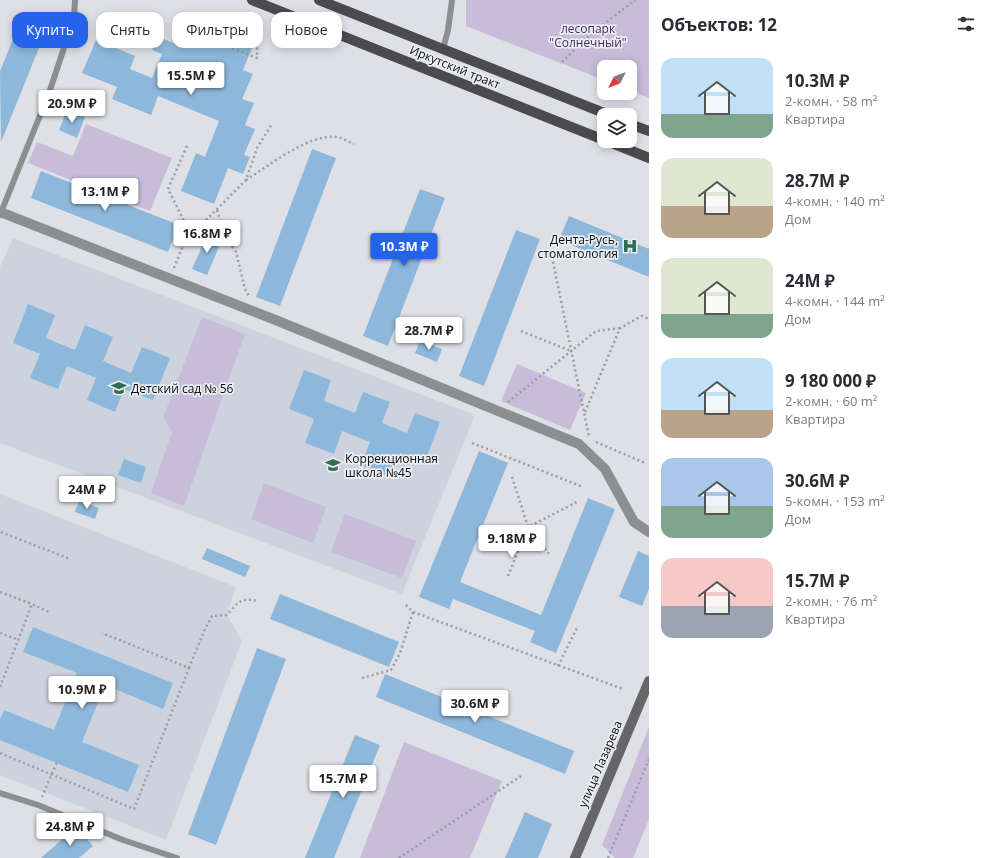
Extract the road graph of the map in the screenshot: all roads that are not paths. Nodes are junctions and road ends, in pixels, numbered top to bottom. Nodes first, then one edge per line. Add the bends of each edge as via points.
1 (75, 0) edge
2 (252, 0) edge
3 (321, 0) edge
4 (452, 0) edge
5 (443, 49) junction
6 (597, 110) edge
7 (637, 127) edge
8 (649, 131) edge
9 (597, 137) edge
10 (624, 148) edge
11 (649, 158) edge
12 (0, 213) edge
13 (649, 532) edge
14 (649, 681) edge
15 (0, 793) edge
16 (177, 858) edge
17 (575, 858) edge

1 - 12 lane via 74,18 49,93
2 - 9 main road, Иркутский тракт
3 - 5 main road, Иркутский тракт
4 - 5 lane
5 - 6 main road, Иркутский тракт
7 - 8 main road
10 - 11 main road
12 - 13 street via 260,313 579,444 605,469 634,522
14 - 17 street, улица Лазарева
15 - 16 lane

